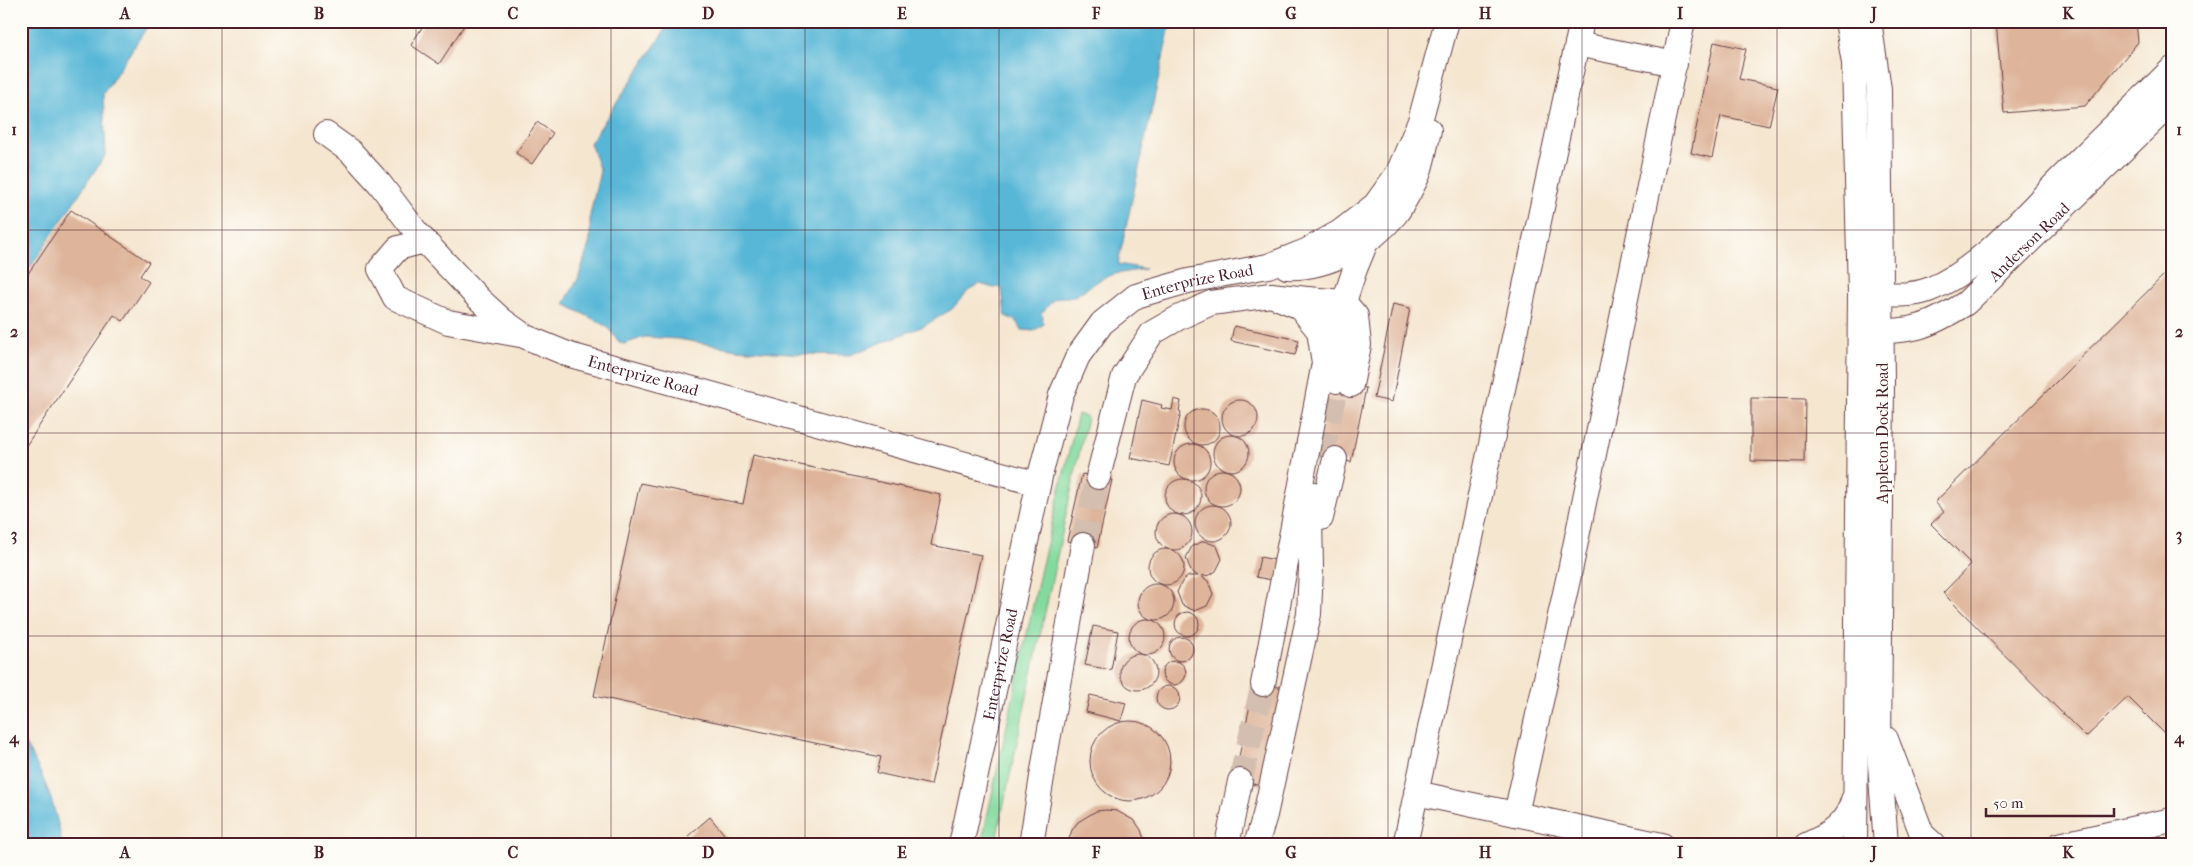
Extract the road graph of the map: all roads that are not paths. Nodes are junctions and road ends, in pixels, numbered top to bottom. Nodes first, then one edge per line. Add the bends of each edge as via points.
1 (1447, 21) edge
2 (1582, 21) edge
3 (1684, 21) edge
4 (1847, 21) edge
5 (1869, 21) edge
6 (1577, 44) junction
7 (1440, 54) junction
8 (1675, 64) junction
9 (2172, 70) edge
10 (2172, 102) edge
11 (326, 134) dead end
12 (425, 241) junction
13 (1366, 242) junction
14 (1268, 266) junction
15 (1871, 294) junction
16 (1271, 295) junction
17 (1307, 298) junction
18 (1344, 302) junction
19 (1871, 332) junction
20 (526, 337) junction
21 (1328, 457) tunnel mouth
22 (1098, 477) tunnel mouth
23 (1038, 484) junction
24 (1083, 545) tunnel mouth
25 (1269, 685) tunnel mouth
26 (1880, 710) junction
27 (1416, 793) junction
28 (1854, 796) junction
29 (1516, 814) junction
30 (2172, 820) edge
31 (961, 845) edge
32 (1031, 845) edge
33 (1226, 845) edge
34 (1241, 845) edge
35 (1256, 845) edge
36 (1405, 845) edge
37 (1662, 845) edge
38 (1806, 845) edge
39 (1855, 845) edge
40 (1886, 845) edge
41 (1934, 845) edge
42 (2059, 845) edge

1 - 7 street, Enterprize Road
2 - 6 street
3 - 8 street
4 - 15 street, Appleton Dock Road via 1854,63
5 - 15 street, Appleton Dock Road via 1879,89
6 - 8 street
6 - 27 street
7 - 13 street, Enterprize Road via 1431,124 1418,174 1395,215
7 - 14 street, Enterprize Road via 1420,122 1398,173 1375,205 1340,232 1306,251
8 - 29 street
9 - 15 street, Anderson Road via 1973,263 1927,290
10 - 19 street, Anderson Road via 1966,303 1920,328
11 - 12 street, Enterprize Road via 351,152
12 - 20 street, Enterprize Road via 478,298
12 - 20 street via 398,248 380,269 394,298 448,322
13 - 14 street, Enterprize Road via 1331,260 1298,268
13 - 18 street
14 - 23 street, Enterprize Road via 1188,281 1136,296 1102,323 1078,356 1062,394
15 - 19 street, Appleton Dock Road
16 - 17 street
16 - 22 street via 1211,303 1152,333 1124,376
16 - 25 street via 1300,307 1319,331 1324,363 1292,532
17 - 18 street
17 - 18 street via 1335,320 1344,383 1359,344 1356,316
19 - 26 street, Appleton Dock Road
19 - 28 street, Appleton Dock Road
20 - 23 street, Enterprize Road via 570,355
21 - 35 street via 1310,519 1309,614
23 - 31 street, Enterprize Road
24 - 32 street
26 - 40 street, Appleton Dock Road via 1879,750
26 - 41 street via 1887,742 1914,816 1922,834
27 - 29 street
27 - 36 street
28 - 38 street via 1842,824
28 - 39 street, Appleton Dock Road
29 - 37 street
30 - 42 street
33 - 34 street via 1247,782

